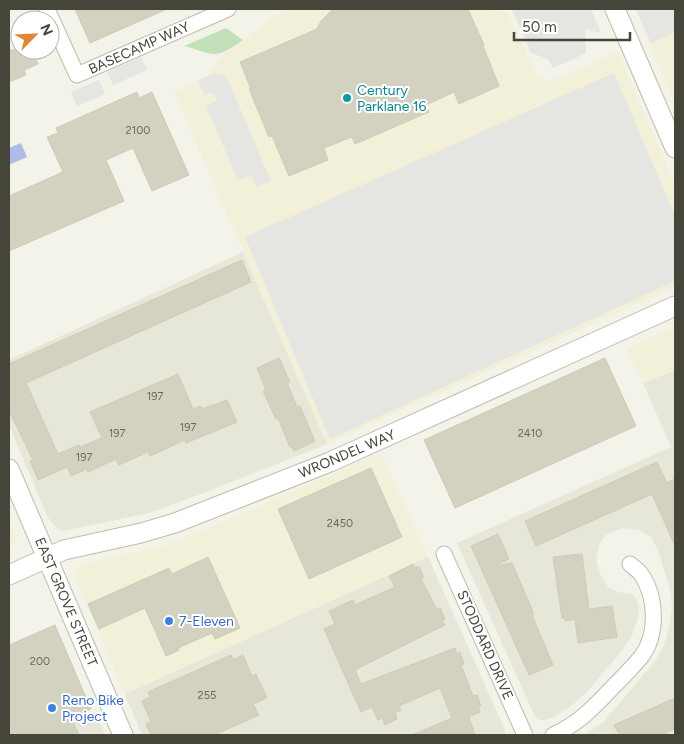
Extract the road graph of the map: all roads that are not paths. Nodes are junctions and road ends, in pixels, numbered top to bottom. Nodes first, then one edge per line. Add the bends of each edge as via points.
1 (47, 9) edge
2 (228, 9) edge
3 (615, 9) edge
4 (675, 148) edge
5 (675, 306) edge
6 (9, 469) edge
7 (444, 554) dead end
8 (47, 558) junction
9 (630, 564) dead end
10 (9, 575) edge
11 (123, 735) edge
12 (525, 735) edge
13 (554, 735) edge

1 - 2 street, BASECAMP WAY via 77,75
3 - 4 street
5 - 8 street, WRONDEL WAY via 330,462 175,522 64,550
6 - 8 street, EAST GROVE STREET
7 - 12 street, STODDARD DRIVE
8 - 10 street, WRONDEL WAY
8 - 11 street, EAST GROVE STREET
9 - 13 street via 648,588 653,605 650,641 642,656 585,716

